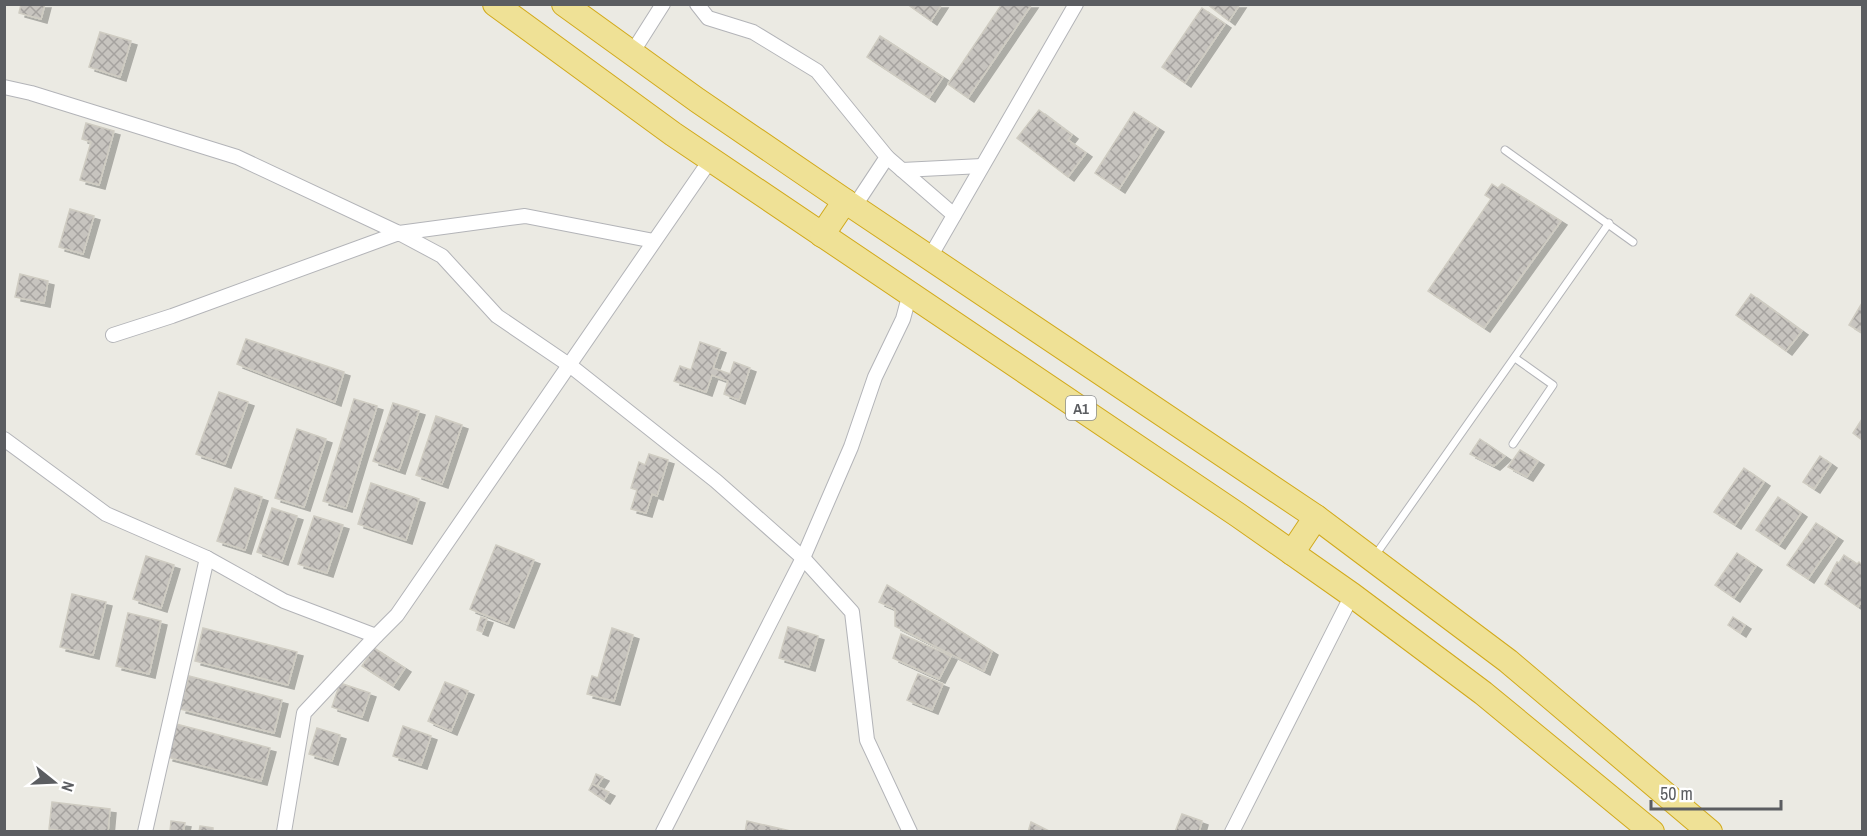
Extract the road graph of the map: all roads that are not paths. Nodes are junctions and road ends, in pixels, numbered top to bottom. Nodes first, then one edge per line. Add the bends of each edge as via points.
1 (495, 4) edge
2 (564, 4) edge
3 (663, 4) edge
4 (697, 4) edge
5 (1076, 4) edge
6 (632, 53) junction
7 (4, 87) edge
8 (1505, 150) dead end
9 (887, 157) junction
10 (711, 159) junction
11 (982, 166) junction
12 (902, 170) junction
13 (849, 204) junction
14 (954, 215) junction
15 (1610, 223) junction
16 (399, 233) junction
17 (822, 235) junction
18 (654, 241) junction
19 (1633, 242) dead end
20 (930, 257) junction
21 (910, 293) junction
22 (113, 335) dead end
23 (1515, 358) junction
24 (568, 365) junction
25 (4, 439) edge
26 (1513, 444) dead end
27 (1317, 517) junction
28 (1292, 553) junction
29 (207, 558) junction
30 (803, 558) junction
31 (1373, 560) junction
32 (1352, 595) junction
33 (376, 636) junction
34 (145, 831) edge
35 (284, 831) edge
36 (663, 831) edge
37 (910, 831) edge
38 (1232, 831) edge
39 (1652, 831) edge
40 (1710, 831) edge

1 - 10 highway, A1
2 - 6 highway, A1
3 - 6 street
4 - 9 street via 708,18 753,32 817,71
5 - 11 street
6 - 13 highway, A1
7 - 16 street via 237,157
8 - 15 lane
9 - 12 street
9 - 13 street
10 - 17 highway, A1
10 - 18 street
11 - 12 street
11 - 14 street
12 - 14 street
13 - 17 highway
13 - 20 highway, A1
14 - 20 street
15 - 19 lane
15 - 23 lane
16 - 18 street via 525,216
16 - 22 street
16 - 24 street via 442,256 497,316
17 - 21 highway, A1
18 - 24 street
20 - 27 highway, A1
21 - 28 highway, A1
21 - 30 street via 903,320 875,377 851,447
23 - 26 lane via 1553,385
23 - 31 lane
24 - 30 street via 716,481
24 - 33 street via 397,615
25 - 29 street via 106,514
27 - 28 highway
27 - 31 highway, A1
28 - 32 highway, A1
29 - 33 street via 284,602
29 - 34 street
30 - 36 street
30 - 37 street via 852,612 867,740
31 - 40 highway, A1 via 1508,661
32 - 38 street
32 - 39 highway, A1 via 1483,693
33 - 35 street via 304,713

